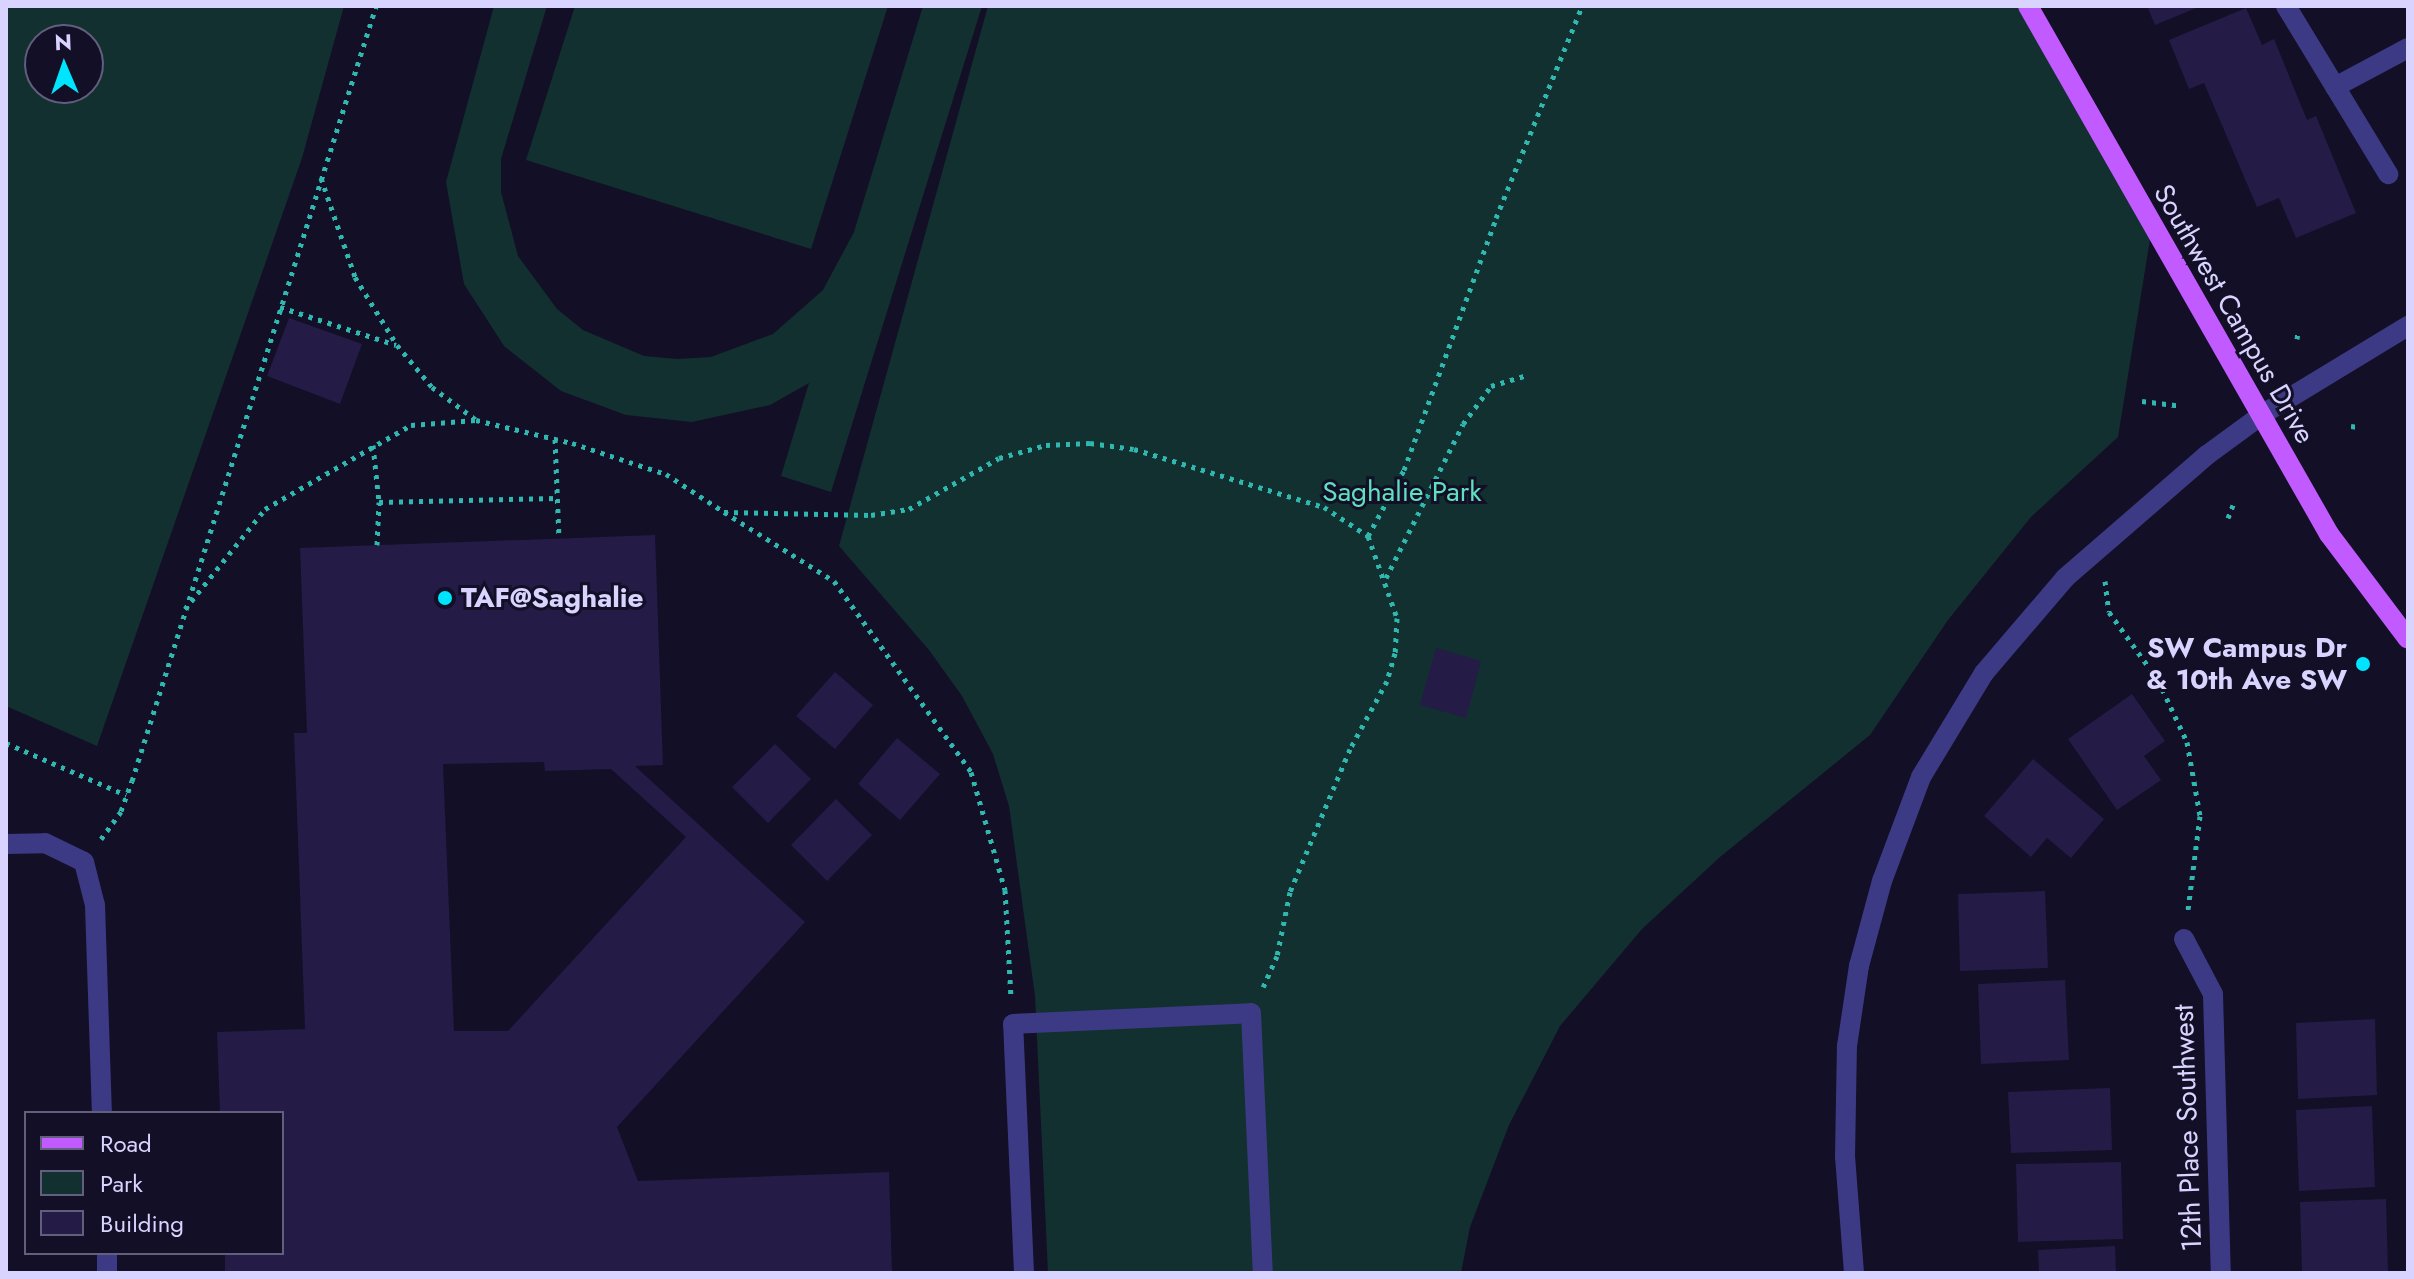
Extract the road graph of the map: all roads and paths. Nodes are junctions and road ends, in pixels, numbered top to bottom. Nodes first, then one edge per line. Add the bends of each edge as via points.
1 (376, 6) edge
2 (1582, 6) edge
3 (2028, 6) edge
4 (2286, 6) edge
5 (2408, 48) edge
6 (2335, 87) junction
7 (2388, 174) dead end
8 (320, 175) junction
9 (279, 307) junction
10 (2408, 326) edge
11 (397, 345) junction
12 (1527, 375) dead end
13 (2142, 401) dead end
14 (2177, 405) dead end
15 (2263, 414) junction
16 (476, 420) junction
17 (555, 439) junction
18 (373, 445) junction
19 (557, 498) junction
20 (379, 502) junction
21 (2233, 505) dead end
22 (724, 512) junction
23 (2228, 518) dead end
24 (1368, 536) junction
25 (559, 538) dead end
26 (377, 545) dead end
27 (2104, 568) dead end
28 (1386, 579) junction
29 (185, 609) junction
30 (2408, 639) edge
31 (6, 743) edge
32 (126, 795) junction
33 (6, 844) edge
34 (84, 862) junction
35 (2184, 939) joint
36 (1251, 1013) junction
37 (1013, 1024) junction
38 (102, 1111) edge
39 (1024, 1273) edge
40 (1263, 1273) edge
41 (1854, 1273) edge
42 (2221, 1273) edge

1 - 8 path
2 - 24 path via 1496,218 1404,470
3 - 15 main road, Southwest Campus Drive
4 - 6 street
5 - 6 street
6 - 7 street
8 - 9 path
8 - 11 path via 355,277
9 - 11 path
9 - 29 path
10 - 15 street
11 - 16 path via 432,387
12 - 28 path via 1491,386 1463,424
13 - 14 path
15 - 30 main road, Southwest Campus Drive via 2329,534
15 - 41 street via 2155,495 2065,578 1984,673 1921,777 1882,881 1859,966 1847,1046 1845,1157
16 - 17 path
16 - 18 path via 411,425
17 - 19 path
17 - 22 path via 666,474
18 - 20 path
18 - 29 path via 265,509
19 - 20 path
19 - 25 path
20 - 26 path
21 - 23 path
22 - 24 path via 871,515 909,509 999,458 1046,445 1090,443 1134,449 1324,507
22 - 37 path via 834,581 971,772 1005,890
24 - 28 path
27 - 35 path via 2109,612 2158,680 2187,742 2200,816
28 - 36 path via 1397,618 1387,681 1350,749 1290,892 1277,956
29 - 32 path
31 - 32 path
32 - 34 path
33 - 34 street via 45,843
34 - 38 street via 95,905
35 - 42 street, 12th Place Southwest via 2213,994
36 - 37 street
36 - 40 street
37 - 39 street

